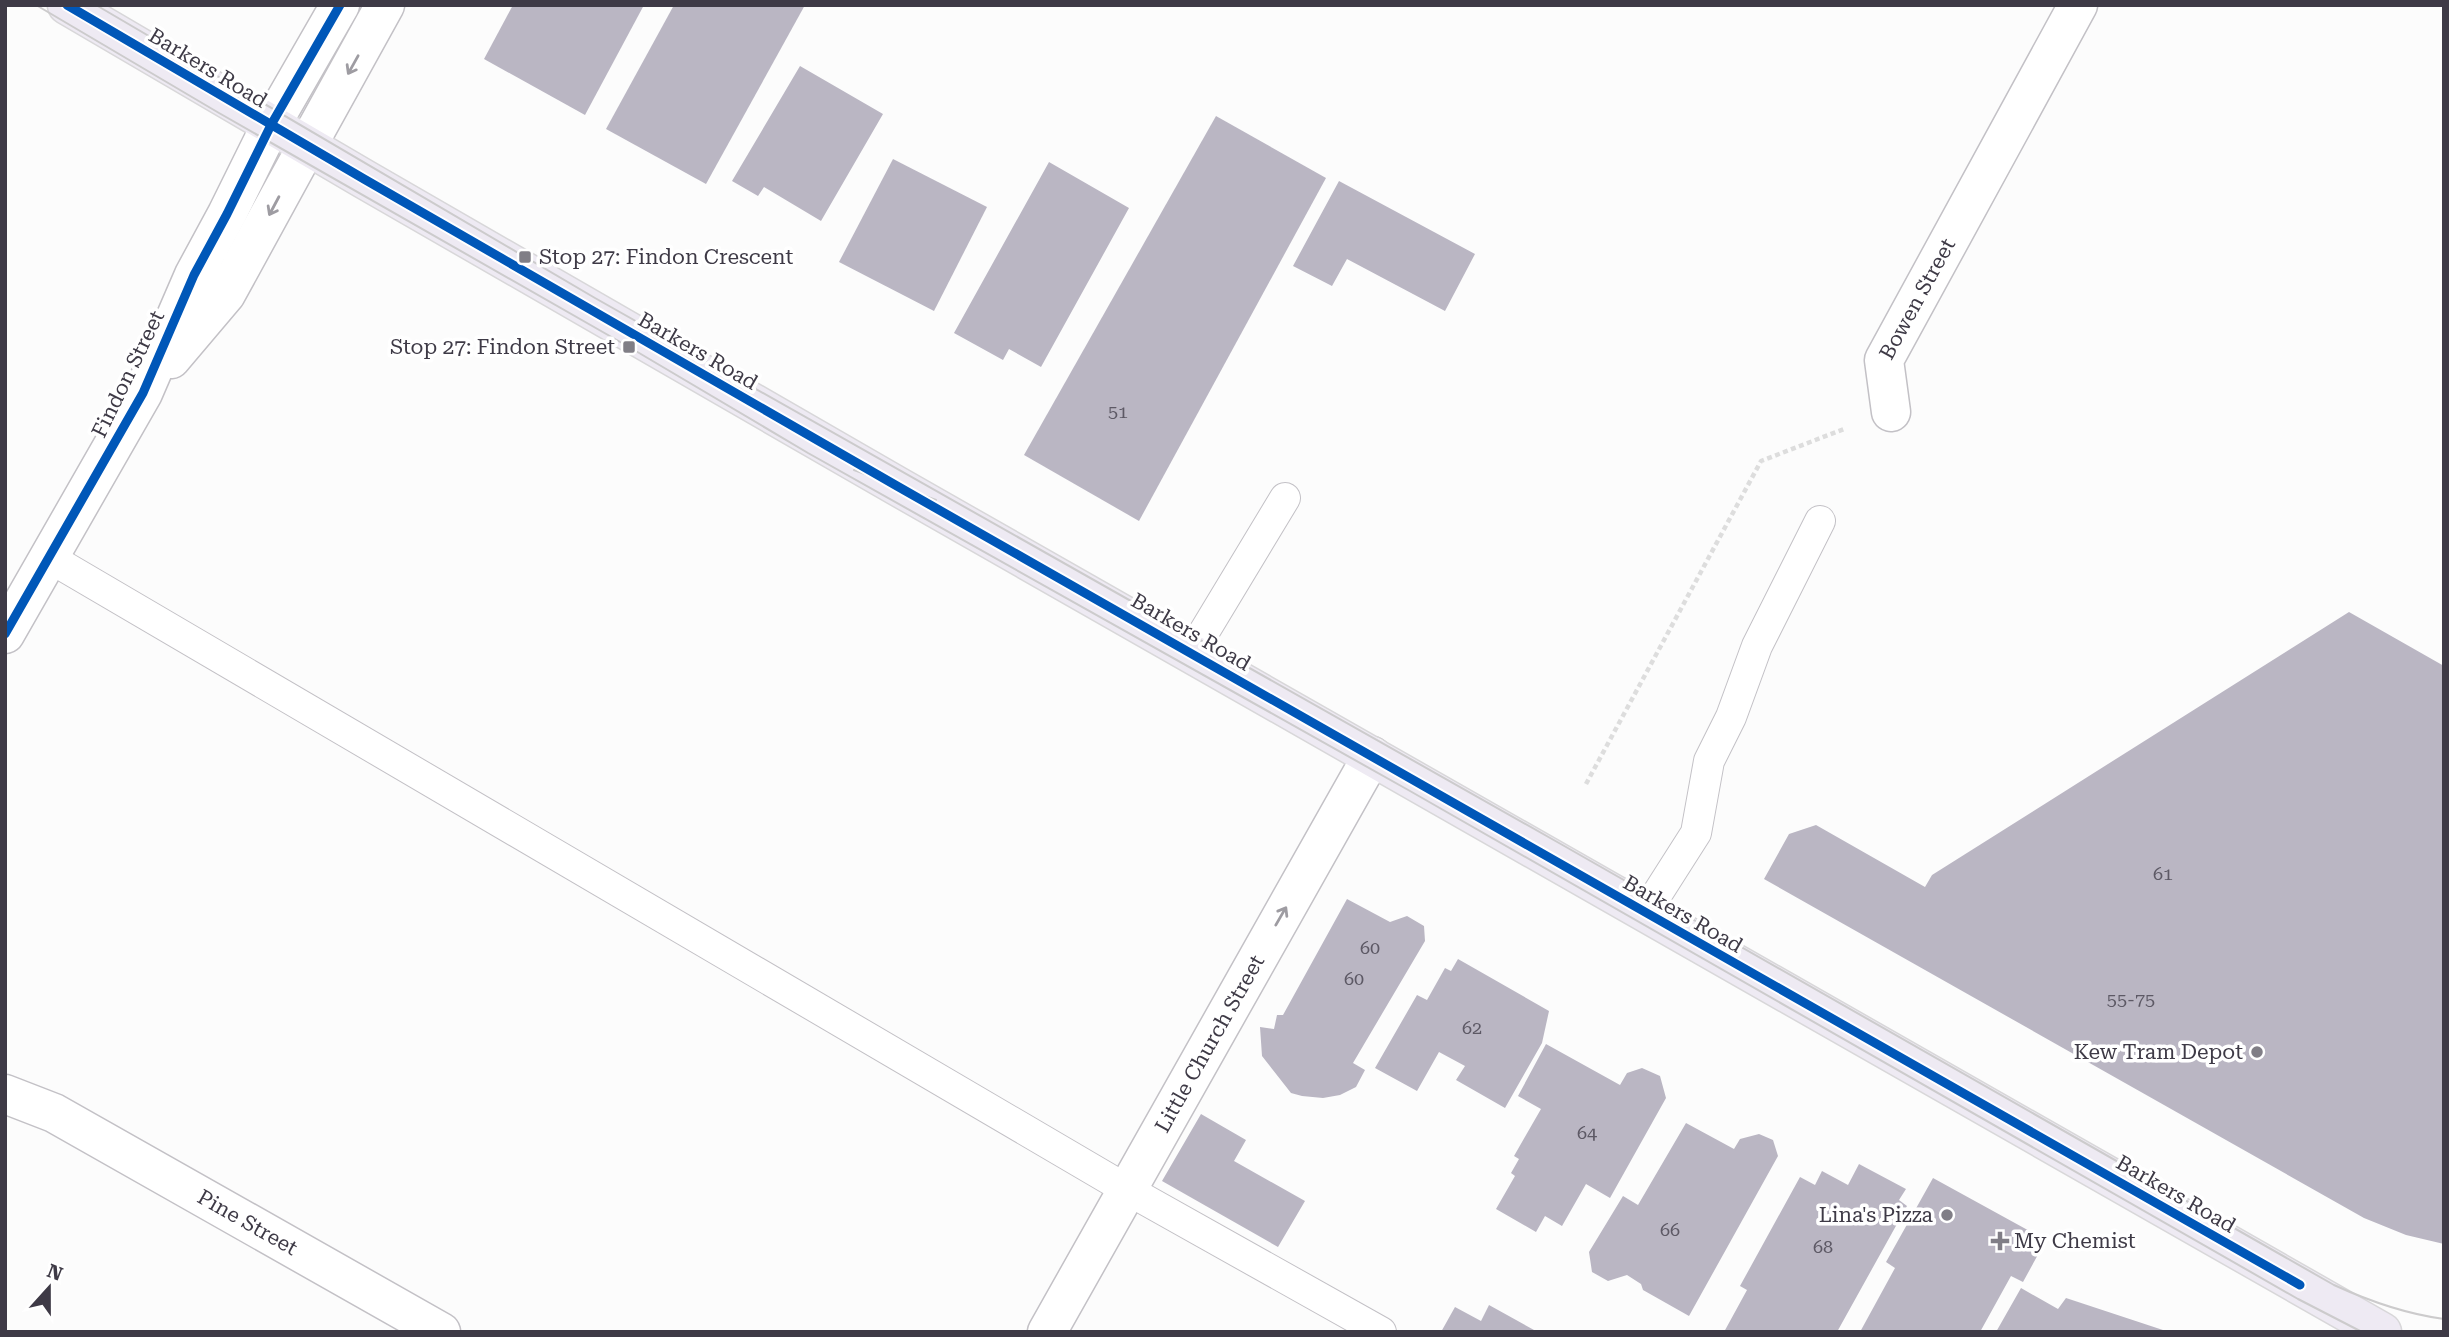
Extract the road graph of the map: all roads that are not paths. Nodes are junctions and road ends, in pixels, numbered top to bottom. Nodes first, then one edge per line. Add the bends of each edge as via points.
1 (67, 5) edge
2 (340, 5) edge
3 (385, 5) edge
4 (2078, 5) edge
5 (271, 125) junction
6 (307, 146) junction
7 (143, 393) junction
8 (1891, 412) road end
9 (1284, 499) dead end
10 (1820, 521) dead end
11 (48, 557) junction
12 (15, 595) edge
13 (5, 634) edge
14 (1192, 652) junction
15 (1372, 755) junction
16 (1646, 913) junction
17 (5, 1074) edge
18 (5, 1094) edge
19 (54, 1113) junction
20 (1126, 1189) junction
21 (441, 1332) edge
22 (1047, 1332) edge
23 (1381, 1332) edge
24 (2382, 1332) edge

1 - 5 main road, Barkers Road
2 - 5 street, Findon Street
3 -> 6 street, Findon Street
4 - 8 street, Bowen Street via 1884,360
5 - 6 main road, Barkers Road
5 - 7 street, Findon Street via 194,275
6 -> 7 street, Findon Street via 226,294
6 - 14 main road, Barkers Road
7 - 11 street, Findon Street
9 - 14 lane
10 - 16 lane via 1757,646 1709,761 1696,833
11 - 12 street, Findon Street
11 - 20 lane
12 - 13 street, Findon Street
14 - 15 main road, Barkers Road
15 - 16 main road, Barkers Road
20 -> 15 street, Little Church Street
16 - 24 main road, Barkers Road
17 - 19 street, Pine Street
18 - 19 street, Pine Street
19 - 21 street, Pine Street
20 - 22 street, Little Church Street
20 - 23 lane

